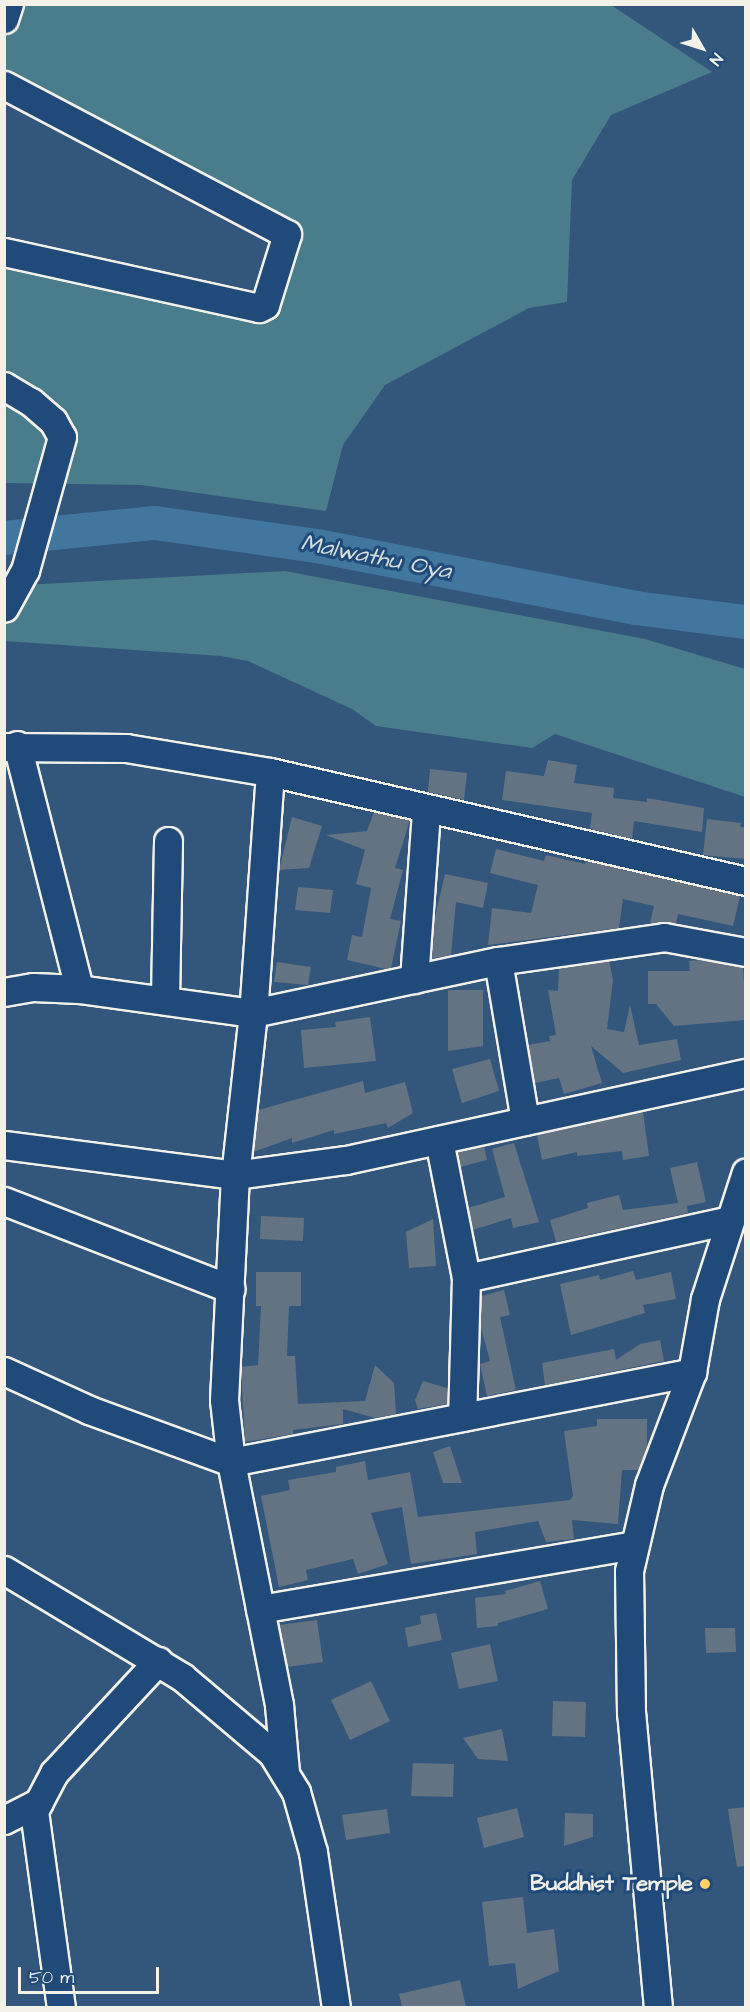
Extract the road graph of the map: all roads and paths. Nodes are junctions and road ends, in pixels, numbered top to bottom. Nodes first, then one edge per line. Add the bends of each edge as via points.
1 (9, 4) edge
2 (4, 19) edge
3 (4, 85) edge
4 (4, 252) edge
5 (4, 386) edge
6 (4, 608) edge
7 (11, 746) edge
8 (270, 772) junction
9 (426, 810) junction
10 (168, 841) dead end
11 (746, 880) edge
12 (746, 952) edge
13 (498, 961) junction
14 (414, 979) junction
15 (79, 988) junction
16 (4, 992) edge
17 (165, 998) junction
18 (253, 1013) junction
19 (746, 1073) edge
20 (525, 1120) junction
21 (439, 1140) junction
22 (4, 1145) edge
23 (746, 1172) edge
24 (236, 1175) junction
25 (4, 1201) edge
26 (730, 1220) junction
27 (466, 1278) junction
28 (231, 1289) junction
29 (4, 1371) edge
30 (692, 1372) junction
31 (462, 1417) junction
32 (231, 1462) junction
33 (633, 1545) junction
34 (4, 1570) edge
35 (260, 1609) junction
36 (158, 1661) junction
37 (285, 1772) junction
38 (39, 1802) junction
39 (4, 1820) edge
40 (61, 2007) edge
41 (336, 2007) edge
42 (658, 2007) edge

1 - 2 street
3 - 4 street via 287,234 265,305 259,308
5 - 6 street via 53,421 62,437 25,570
7 - 8 street via 126,748
7 - 15 street
8 - 9 street
8 - 18 street
9 - 11 street
9 - 14 street
10 - 17 street
12 - 13 street via 664,937
13 - 14 street
13 - 20 street
14 - 18 street
15 - 16 street via 33,987
15 - 17 street
17 - 18 street
18 - 24 street
19 - 20 street
20 - 21 street
21 - 24 street via 346,1160
21 - 27 street
22 - 24 street
23 - 26 street
24 - 28 street
25 - 28 street
26 - 27 street
26 - 30 street via 705,1299
27 - 31 street
28 - 32 street via 224,1400
29 - 32 street via 89,1410
30 - 31 street
30 - 33 street via 649,1485
31 - 32 street
32 - 35 street
33 - 35 street
33 - 42 street via 627,1602 631,1713
34 - 36 street
35 - 37 street via 279,1706
36 - 37 street via 253,1735
36 - 38 street via 54,1773
37 - 41 street via 296,1792 314,1852
38 - 39 street
38 - 40 street via 34,1811

